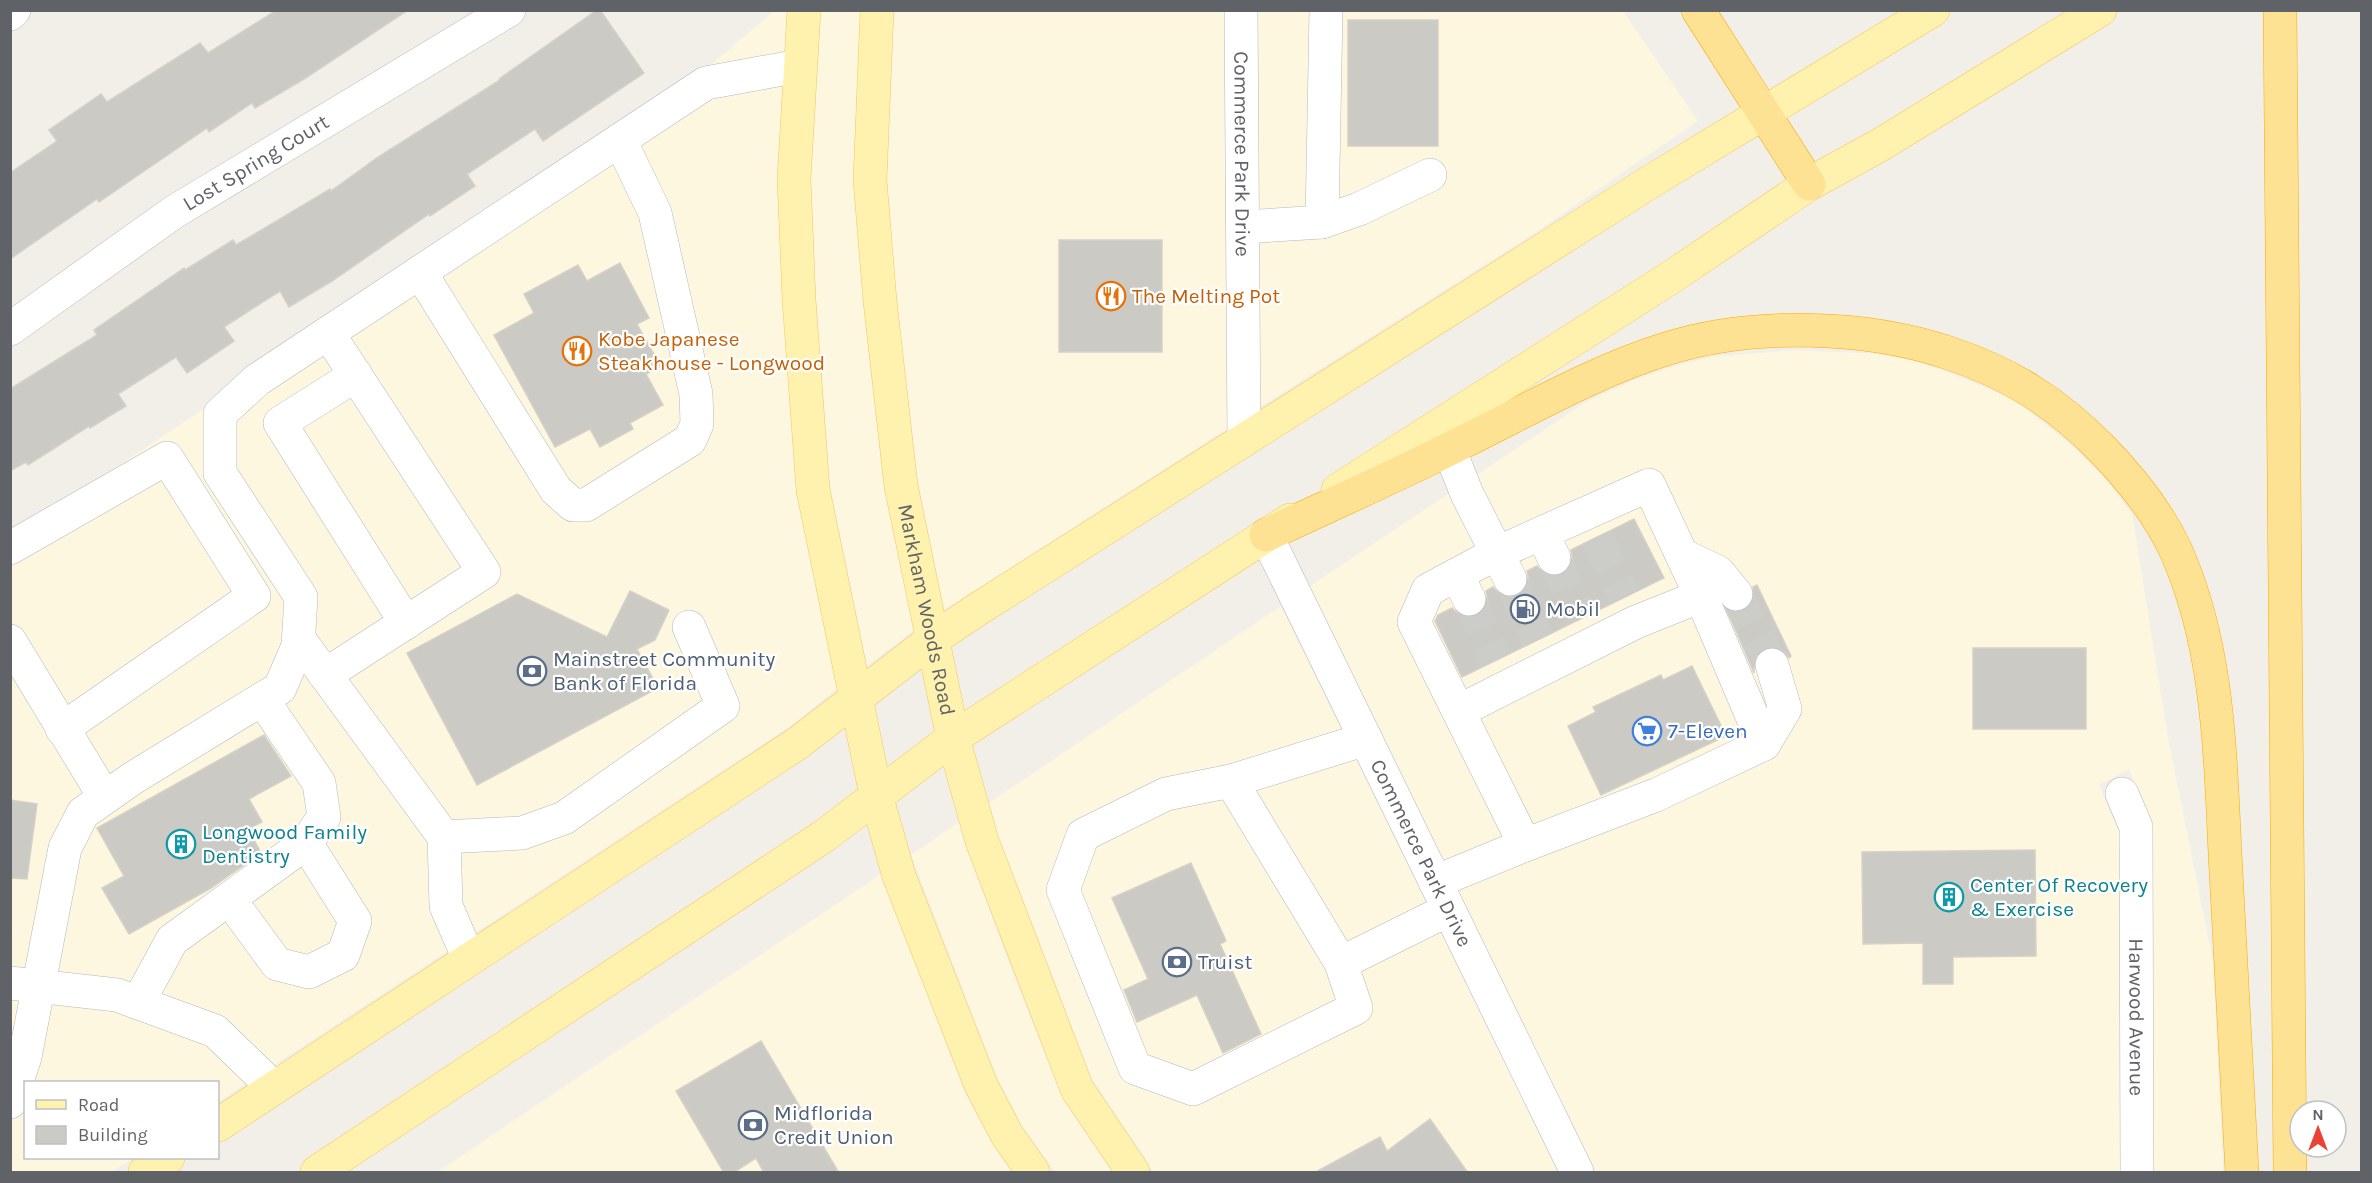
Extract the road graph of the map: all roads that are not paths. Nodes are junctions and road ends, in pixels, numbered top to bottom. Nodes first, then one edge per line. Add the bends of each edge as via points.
1 (14, 10) edge
2 (509, 10) edge
3 (804, 10) edge
4 (877, 10) edge
5 (1241, 10) edge
6 (1326, 10) edge
7 (1698, 10) edge
8 (1933, 10) edge
9 (2100, 10) edge
10 (2280, 10) edge
11 (10, 14) edge
12 (799, 66) junction
13 (1763, 113) junction
14 (620, 140) junction
15 (1430, 176) dead end
16 (1809, 184) junction
17 (1322, 222) junction
18 (1243, 227) junction
19 (420, 272) junction
20 (10, 328) edge
21 (328, 333) junction
22 (356, 375) junction
23 (1444, 438) junction
24 (1244, 440) junction
25 (1266, 535) junction
26 (10, 548) edge
27 (1682, 555) junction
28 (1504, 566) junction
29 (1736, 594) tunnel mouth
30 (1701, 596) junction
31 (406, 623) junction
32 (689, 627) dead end
33 (298, 639) junction
34 (933, 639) junction
35 (10, 641) edge
36 (1772, 665) tunnel mouth
37 (325, 675) junction
38 (856, 698) junction
39 (262, 699) junction
40 (1459, 711) junction
41 (62, 729) junction
42 (953, 738) junction
43 (1366, 739) junction
44 (1764, 744) junction
45 (1231, 781) junction
46 (2122, 794) dead end
47 (876, 795) junction
48 (104, 796) junction
49 (444, 837) junction
50 (306, 843) junction
51 (1525, 845) junction
52 (1442, 896) junction
53 (230, 900) junction
54 (470, 959) junction
55 (1341, 963) junction
56 (25, 984) edge
57 (138, 1003) junction
58 (274, 1088) junction
59 (10, 1102) edge
60 (219, 1124) edge
61 (166, 1159) edge
62 (335, 1168) edge
63 (145, 1173) edge
64 (1033, 1173) edge
65 (1133, 1173) edge
66 (1577, 1173) edge
67 (2137, 1173) edge
68 (2242, 1173) edge
69 (2290, 1173) edge

1 - 11 street
2 - 20 street, Lost Spring Court via 174,212
3 - 12 main road
4 - 34 main road, Markham Woods Road via 870,180 880,301 901,486
5 - 18 street, Commerce Park Drive
6 - 17 street
7 - 13 highway
8 - 13 main road
9 - 16 main road
10 - 69 highway
12 - 14 street via 706,83
12 - 38 main road via 794,179 813,490
13 - 16 highway
13 - 24 main road
14 - 19 street
14 - 19 street via 655,213 696,394 697,424 690,440 586,506 573,506 556,489
15 - 17 street via 1359,210
16 - 23 main road
17 - 18 street
18 - 24 street, Commerce Park Drive
19 - 21 street
21 - 22 street
21 - 33 street via 257,380 220,414 220,473 301,597
22 - 31 street via 280,423
22 - 31 street via 484,572
23 - 25 highway
23 - 28 street
23 - 68 highway via 1671,347 1708,338 1795,330 1882,335 1918,342 2020,382 2086,433 2127,477 2175,548 2204,632 2218,722
24 - 34 main road
25 - 42 main road
25 - 43 street, Commerce Park Drive
26 - 41 street via 167,458 254,596
27 - 28 street via 1649,485 1592,525
27 - 29 street via 1718,572
27 - 30 street
28 - 40 street via 1463,587 1428,590 1414,622
30 - 40 street via 1630,610 1503,673
30 - 44 street
31 - 37 street
32 - 49 street via 723,706 564,818 522,833
33 - 37 street
33 - 39 street via 280,688
34 - 38 main road
34 - 42 main road, Markham Woods Road
35 - 41 street
36 - 44 street via 1785,709
37 - 49 street
38 - 47 main road
38 - 54 main road via 798,743
39 - 48 street
39 - 50 street via 319,783 324,817
40 - 51 street
41 - 48 street
42 - 47 main road
42 - 65 main road, Markham Woods Road via 982,842 1077,1089
43 - 45 street
43 - 52 street, Commerce Park Drive
44 - 51 street via 1656,795
45 - 55 street
45 - 55 street via 1166,794 1083,836 1063,890 1135,1068 1193,1089 1356,1008
46 - 67 street, Harwood Avenue via 2136,827
47 - 62 main road via 824,836
47 - 64 main road via 899,876 981,1085 1007,1135
48 - 56 street via 83,813 65,848
49 - 54 street via 446,906
50 - 53 street
50 - 53 street via 355,921 343,955 309,972 277,964
51 - 52 street
52 - 55 street
52 - 66 street, Commerce Park Drive
53 - 57 street via 172,940
54 - 58 main road
56 - 57 street via 117,995
56 - 59 street via 26,1057
57 - 58 street via 215,1031
58 - 60 main road
61 - 63 main road

